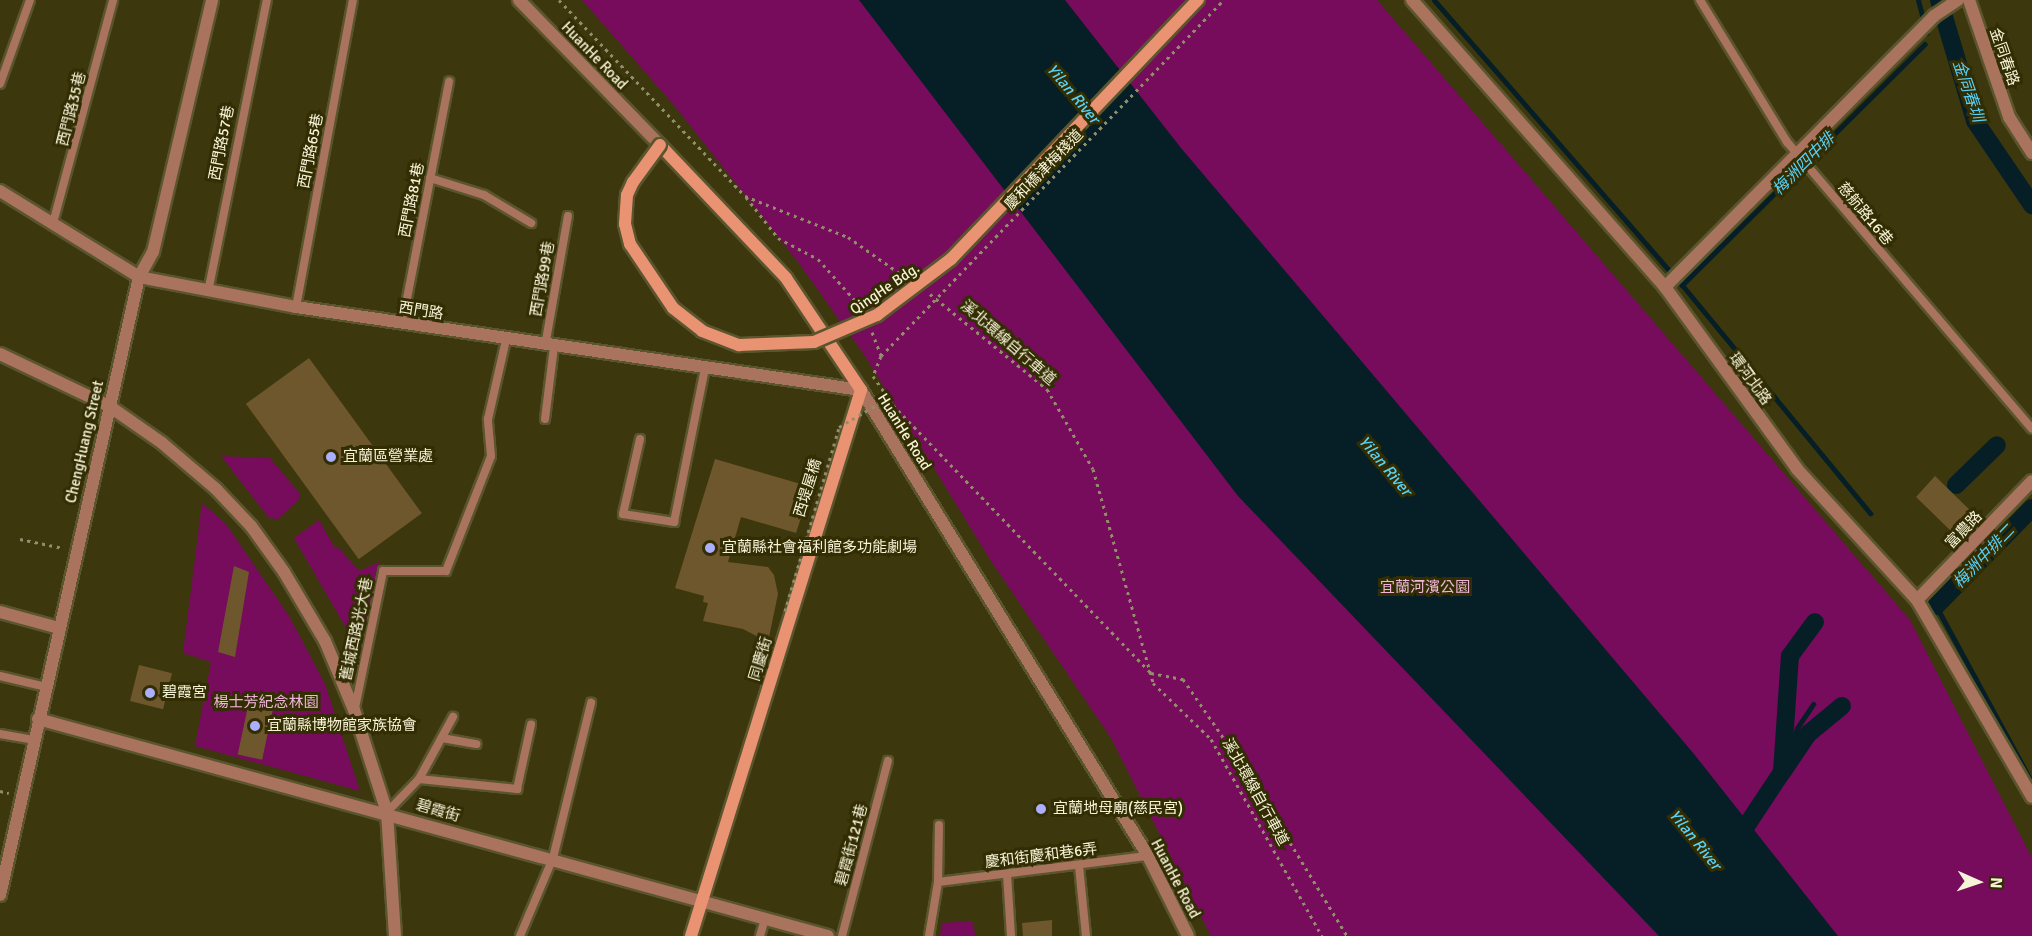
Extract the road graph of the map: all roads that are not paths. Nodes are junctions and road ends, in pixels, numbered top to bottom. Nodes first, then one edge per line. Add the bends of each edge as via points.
1 (30, 0) edge
2 (113, 0) edge
3 (212, 0) edge
4 (267, 0) edge
5 (353, 0) edge
6 (519, 0) edge
7 (1198, 0) edge
8 (1412, 0) edge
9 (1700, 0) edge
10 (1958, 0) edge
11 (1969, 0) edge
12 (449, 82) dead end
13 (0, 84) edge
14 (660, 145) junction
15 (2032, 153) edge
16 (1797, 154) junction
17 (430, 178) junction
18 (0, 191) edge
19 (568, 216) dead end
20 (53, 223) junction
21 (531, 223) dead end
22 (139, 277) junction
23 (1665, 286) junction
24 (208, 292) junction
25 (296, 307) junction
26 (402, 324) junction
27 (506, 340) junction
28 (550, 346) junction
29 (0, 354) edge
30 (705, 368) junction
31 (861, 390) junction
32 (109, 406) junction
33 (545, 419) dead end
34 (2032, 429) edge
35 (640, 439) dead end
36 (2032, 481) edge
37 (1917, 600) junction
38 (0, 612) edge
39 (59, 628) junction
40 (0, 676) edge
41 (46, 687) junction
42 (591, 703) dead end
43 (354, 710) junction
44 (453, 717) dead end
45 (38, 719) junction
46 (531, 724) dead end
47 (0, 734) edge
48 (442, 738) junction
49 (33, 740) junction
50 (476, 744) dead end
51 (888, 761) dead end
52 (419, 779) junction
53 (2032, 797) edge
54 (387, 812) junction
55 (939, 825) dead end
56 (1148, 856) junction
57 (554, 858) junction
58 (1079, 866) junction
59 (1007, 874) junction
60 (938, 882) junction
61 (0, 895) edge
62 (702, 900) junction
63 (765, 918) junction
64 (395, 936) edge
65 (520, 936) edge
66 (691, 936) edge
67 (760, 936) edge
68 (828, 936) edge
69 (842, 936) edge
70 (929, 936) edge
71 (1011, 936) edge
72 (1086, 936) edge
73 (1188, 936) edge

1 - 13 lane
2 - 20 lane, 西門路35巷
3 - 22 street, ChengHuang Street via 153,252
4 - 24 lane, 西門路57巷
5 - 25 lane, 西門路65巷
6 - 14 street, HuanHe Road
7 - 14 street, QingHe Bdg., bridge via 951,259 877,315 814,342 739,345 702,331 673,308 630,244 625,224 627,195
8 - 23 street, 環河北路
9 - 16 lane, 慈航路16巷
10 - 16 street via 1934,15
11 - 15 street, 金同春路 via 2009,117
12 - 17 lane, 西門路81巷
14 - 31 street, HuanHe Road via 786,278
16 - 23 street
16 - 34 lane, 慈航路16巷
17 - 21 lane via 484,195
17 - 26 lane, 西門路81巷
18 - 20 street, 西門路
19 - 28 lane, 西門路99巷
20 - 22 street, 西門路
22 - 24 street, 西門路
22 - 32 street, ChengHuang Street
23 - 37 street, 環河北路 via 1797,469
24 - 25 street, 西門路
25 - 26 street, 西門路
26 - 27 street, 西門路
27 - 28 street, 西門路
27 - 43 lane, 舊城西路光大巷 via 488,419 491,456 446,571 383,571
28 - 30 street, 西門路
28 - 33 lane, 西門路99巷
29 - 32 street
30 - 31 street, 西門路
30 - 35 lane via 674,522 623,514
31 - 56 street, HuanHe Road
31 - 62 street, 同慶街
32 - 39 street, ChengHuang Street
32 - 43 street via 162,443 216,489 251,526 325,640
36 - 37 street, 富農路
37 - 53 street, 環河北路
38 - 39 street
39 - 41 street, ChengHuang Street
40 - 41 lane
41 - 45 street, ChengHuang Street
42 - 57 lane
43 - 54 street
44 - 48 lane
45 - 49 street, ChengHuang Street
45 - 54 street, 碧霞街
46 - 52 lane via 517,789
47 - 49 lane
48 - 50 lane
48 - 52 lane
49 - 61 street, ChengHuang Street
51 - 69 lane, 碧霞街121巷
52 - 54 lane
54 - 57 street, 碧霞街
54 - 64 street
55 - 60 lane
56 - 58 lane, 慶和街慶和巷6弄
56 - 73 street, HuanHe Road
57 - 62 street, 碧霞街
57 - 65 lane
58 - 59 lane, 慶和街慶和巷6弄
58 - 72 lane
59 - 60 lane, 慶和街慶和巷6弄
59 - 71 lane
60 - 70 lane
62 - 63 street, 碧霞街
62 - 66 street, 同慶街
63 - 67 lane
63 - 68 street, 碧霞街

